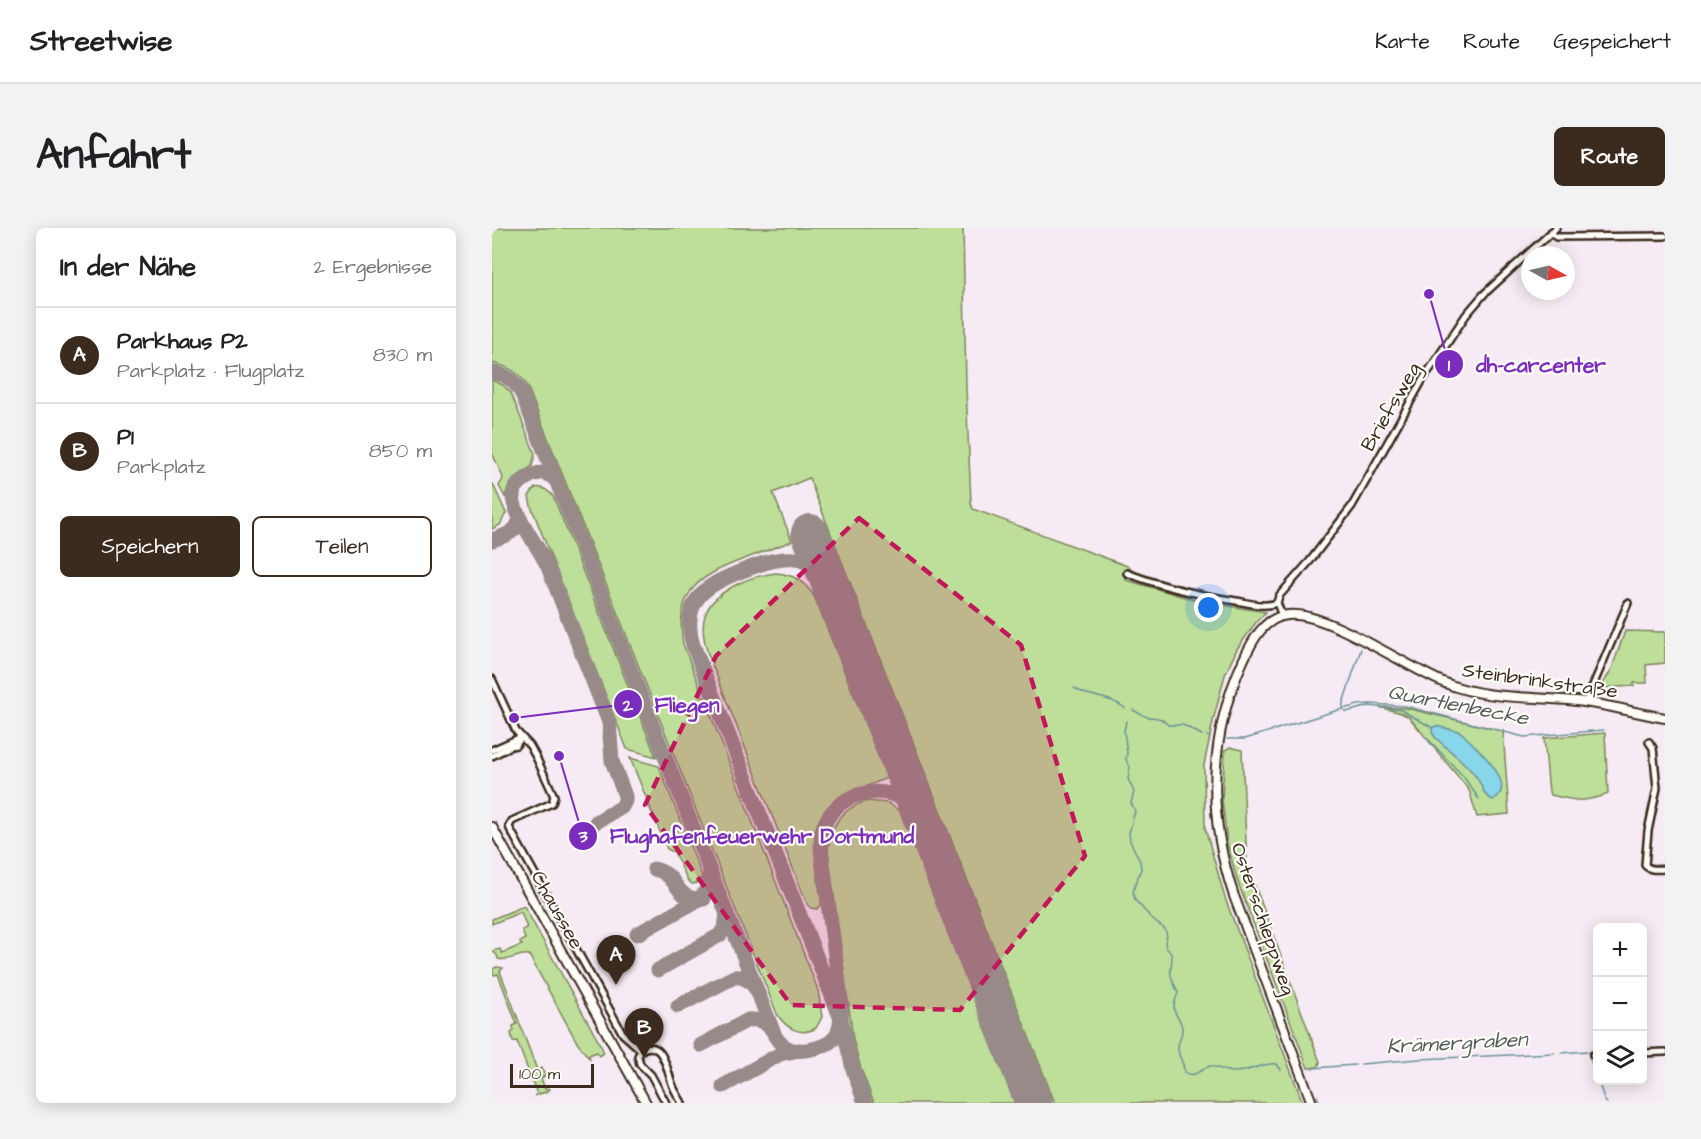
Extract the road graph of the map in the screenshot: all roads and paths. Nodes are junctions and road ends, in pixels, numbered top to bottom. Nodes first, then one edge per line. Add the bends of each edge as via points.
1 (1628, 228) edge
2 (1653, 228) edge
3 (1553, 230) edge
4 (1628, 236) junction
5 (1653, 236) junction
6 (1665, 236) edge
7 (1127, 573) dead end
8 (1277, 603) junction
9 (1628, 603) dead end
10 (1282, 615) junction
11 (492, 679) edge
12 (1586, 702) junction
13 (1665, 718) edge
14 (521, 738) junction
15 (1649, 742) dead end
16 (492, 750) edge
17 (492, 756) edge
18 (1657, 795) junction
19 (1665, 795) edge
20 (492, 827) edge
21 (1665, 869) edge
22 (641, 1050) junction
23 (1665, 1052) edge
24 (1647, 1053) edge
25 (646, 1103) edge
26 (666, 1103) edge
27 (682, 1103) edge
28 (1312, 1103) edge

1 - 4 street
2 - 5 street
3 - 4 street via 1556,237
3 - 8 street, Briefsweg via 1484,294 1461,322 1426,374 1352,506
4 - 5 street
5 - 6 street
7 - 8 street via 1211,597 1266,606
8 - 10 street
9 - 12 street
10 - 12 street, Steinbrinkstraße via 1319,620 1470,692
10 - 28 street, Osterschleppweg via 1256,636 1229,694 1216,759 1214,802 1224,868
11 - 14 street
12 - 13 street, Steinbrinkstraße
14 - 16 street
14 - 17 street via 516,745
14 - 22 street via 537,757 554,796 552,803 512,821 510,829 623,1034
15 - 18 street via 1653,748
18 - 19 street
18 - 21 street via 1645,865
20 - 25 street, Chaussee
22 - 26 street via 640,1064
22 - 27 street via 658,1050
23 - 24 street

